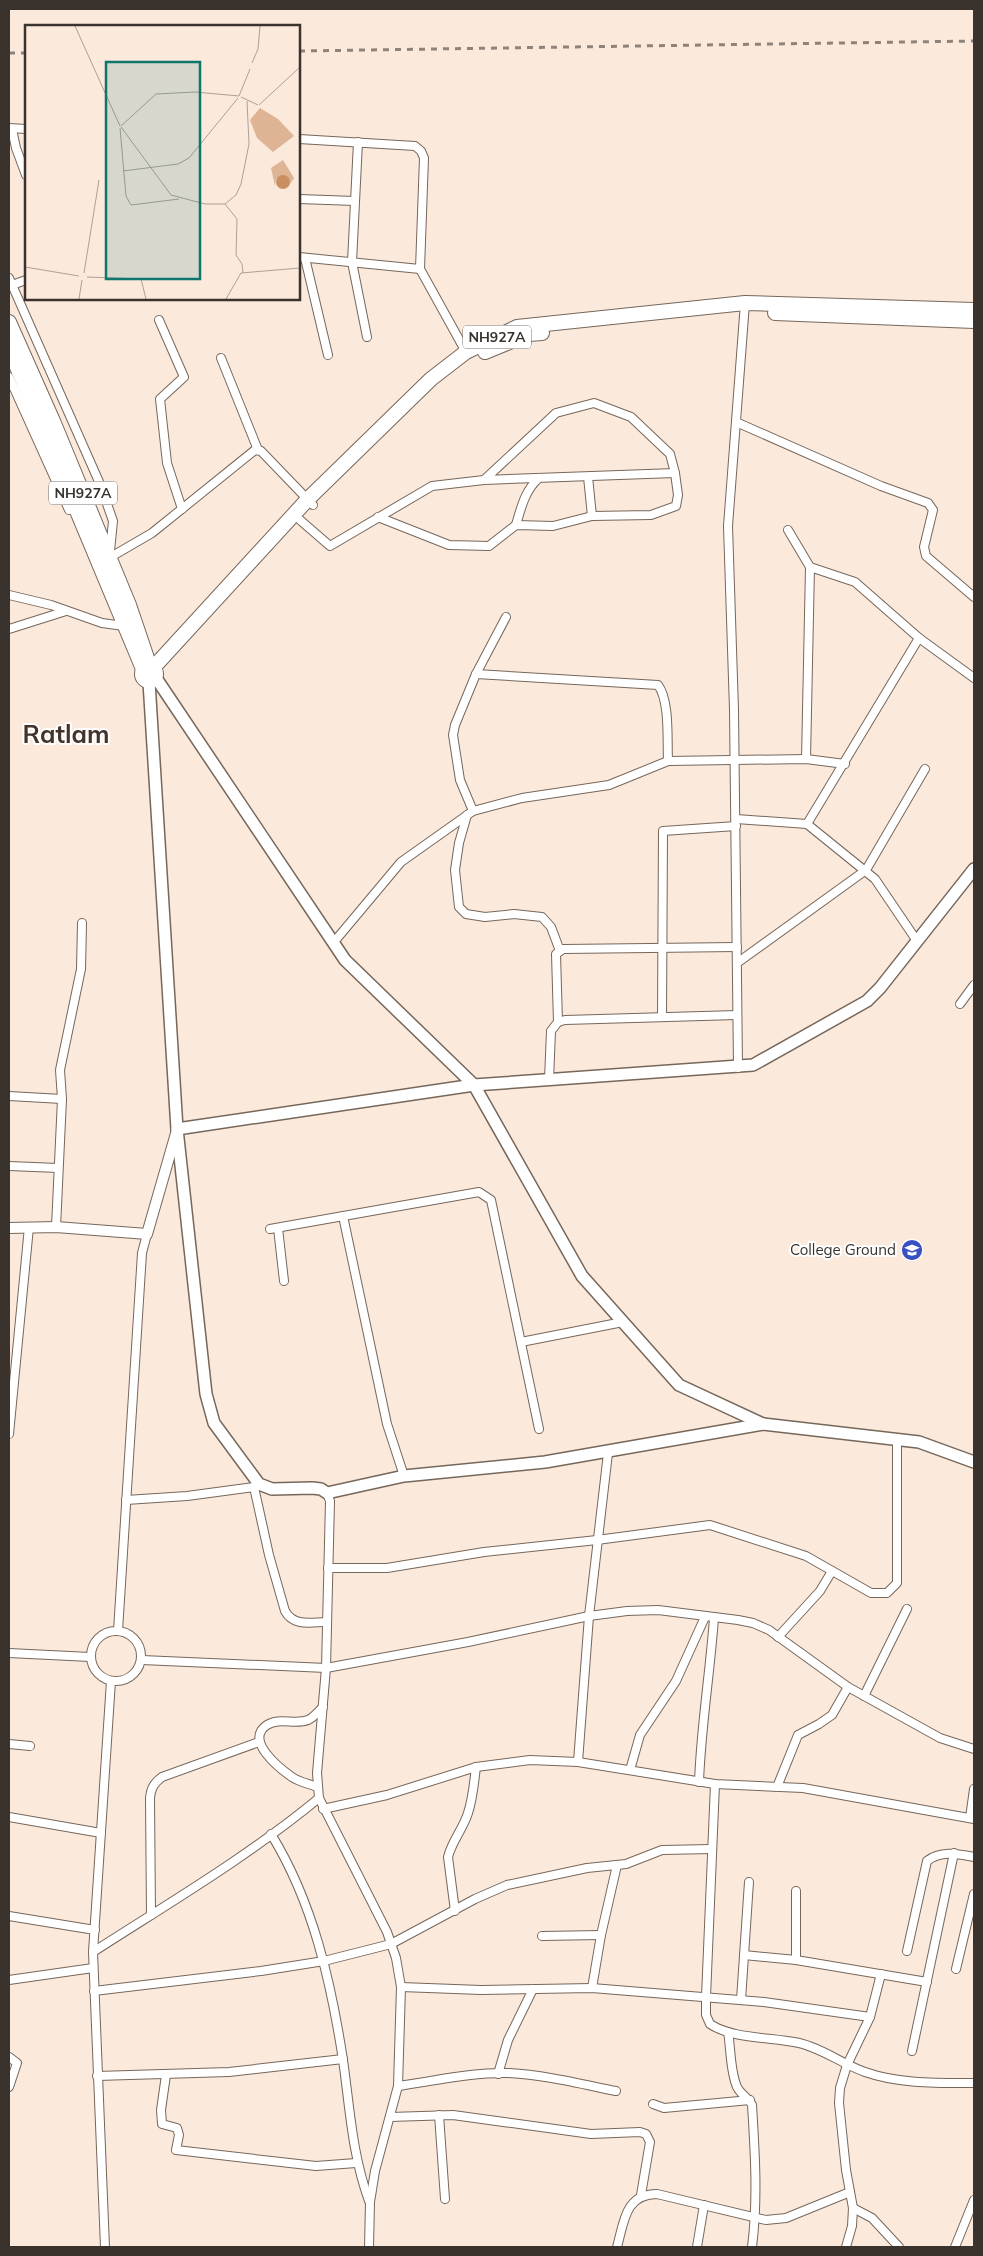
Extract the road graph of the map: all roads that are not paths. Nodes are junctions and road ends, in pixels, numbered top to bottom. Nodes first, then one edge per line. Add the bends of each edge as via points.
1 (10, 128) edge
2 (25, 129) edge
3 (300, 139) edge
4 (358, 142) junction
5 (25, 172) edge
6 (300, 199) edge
7 (355, 201) junction
8 (302, 258) edge
9 (352, 262) junction
10 (420, 269) junction
11 (25, 280) edge
12 (10, 282) edge
13 (744, 307) junction
14 (974, 310) edge
15 (159, 320) dead end
16 (974, 321) edge
17 (9, 322) edge
18 (367, 337) dead end
19 (9, 348) edge
20 (466, 352) junction
21 (328, 355) dead end
22 (221, 358) dead end
23 (9, 377) edge
24 (736, 422) junction
25 (258, 450) junction
26 (675, 473) junction
27 (588, 477) junction
28 (539, 478) junction
29 (484, 480) junction
30 (310, 502) junction
31 (182, 509) junction
32 (592, 516) junction
33 (378, 518) junction
34 (300, 520) junction
35 (516, 525) junction
36 (788, 530) dead end
37 (103, 559) junction
38 (810, 567) junction
39 (9, 595) edge
40 (974, 598) edge
41 (66, 611) junction
42 (506, 617) dead end
43 (124, 626) junction
44 (9, 629) edge
45 (919, 638) junction
46 (974, 667) edge
47 (151, 673) junction
48 (476, 674) junction
49 (972, 676) edge
50 (735, 759) junction
51 (806, 759) junction
52 (668, 761) junction
53 (845, 764) junction
54 (925, 769) dead end
55 (470, 813) junction
56 (736, 822) junction
57 (807, 824) junction
58 (974, 869) edge
59 (866, 870) junction
60 (82, 923) dead end
61 (917, 941) junction
62 (334, 942) junction
63 (737, 947) junction
64 (662, 948) junction
65 (560, 951) junction
66 (737, 963) junction
67 (974, 985) edge
68 (960, 1004) dead end
69 (737, 1015) junction
70 (662, 1017) junction
71 (558, 1022) junction
72 (738, 1068) junction
73 (549, 1080) junction
74 (474, 1085) junction
75 (9, 1096) edge
76 (62, 1099) junction
77 (177, 1129) junction
78 (9, 1166) edge
79 (58, 1168) junction
80 (343, 1216) junction
81 (29, 1227) junction
82 (56, 1227) junction
83 (9, 1228) edge
84 (147, 1234) junction
85 (284, 1281) dead end
86 (623, 1322) junction
87 (521, 1342) junction
88 (763, 1424) junction
89 (539, 1429) dead end
90 (9, 1434) edge
91 (897, 1438) junction
92 (608, 1453) junction
93 (974, 1462) edge
94 (404, 1476) junction
95 (257, 1485) junction
96 (328, 1493) junction
97 (126, 1500) junction
98 (597, 1540) junction
99 (328, 1568) junction
100 (832, 1571) junction
101 (907, 1609) dead end
102 (589, 1616) junction
103 (705, 1617) junction
104 (714, 1618) junction
105 (327, 1622) junction
106 (118, 1630) junction
107 (778, 1636) junction
108 (9, 1653) edge
109 (90, 1657) junction
110 (142, 1660) junction
111 (326, 1668) junction
112 (111, 1681) junction
113 (848, 1687) junction
114 (864, 1696) junction
115 (323, 1707) junction
116 (259, 1742) junction
117 (9, 1744) edge
118 (30, 1746) dead end
119 (974, 1749) edge
120 (578, 1762) junction
121 (476, 1767) junction
122 (630, 1770) junction
123 (699, 1782) junction
124 (715, 1784) junction
125 (317, 1787) junction
126 (777, 1787) junction
127 (974, 1789) edge
128 (319, 1798) junction
129 (323, 1809) junction
130 (9, 1818) edge
131 (972, 1819) edge
132 (101, 1833) junction
133 (271, 1834) junction
134 (712, 1850) junction
135 (954, 1853) junction
136 (974, 1857) edge
137 (617, 1866) junction
138 (749, 1882) dead end
139 (796, 1891) dead end
140 (974, 1894) edge
141 (455, 1911) junction
142 (151, 1915) junction
143 (9, 1916) edge
144 (95, 1930) junction
145 (601, 1935) junction
146 (542, 1936) dead end
147 (391, 1944) junction
148 (907, 1951) dead end
149 (93, 1952) junction
150 (744, 1955) junction
151 (796, 1960) junction
152 (324, 1961) junction
153 (93, 1968) junction
154 (956, 1969) dead end
155 (881, 1974) junction
156 (9, 1980) edge
157 (927, 1982) junction
158 (401, 1987) junction
159 (592, 1988) junction
160 (533, 1989) junction
161 (94, 1991) junction
162 (706, 1997) junction
163 (741, 2000) junction
164 (870, 2017) junction
165 (728, 2032) junction
166 (912, 2050) dead end
167 (9, 2057) edge
168 (342, 2059) junction
169 (847, 2065) junction
170 (498, 2074) junction
171 (166, 2075) junction
172 (97, 2076) junction
173 (974, 2083) edge
174 (398, 2086) junction
175 (9, 2087) edge
176 (616, 2091) dead end
177 (750, 2100) junction
178 (653, 2104) dead end
179 (438, 2115) junction
180 (390, 2117) junction
181 (356, 2163) junction
182 (850, 2192) junction
183 (640, 2195) junction
184 (445, 2199) dead end
185 (974, 2200) edge
186 (370, 2202) junction
187 (704, 2205) junction
188 (853, 2208) junction
189 (756, 2219) junction
190 (105, 2247) edge
191 (369, 2247) edge
192 (617, 2247) edge
193 (697, 2247) edge
194 (752, 2247) edge
195 (846, 2247) edge
196 (899, 2247) edge
197 (955, 2247) edge

1 - 2 street
1 - 5 street
3 - 4 street
4 - 7 street
4 - 10 street via 415,146 421,150 424,158
6 - 7 street
7 - 9 street
8 - 9 street
8 - 21 street
9 - 10 street
9 - 18 street
10 - 20 street
11 - 12 street
12 - 37 street via 110,511 113,521
13 - 14 highway, NH927A
13 - 16 highway, NH927A
13 - 20 highway, NH927A via 517,327
13 - 24 street
13 - 30 highway, NH927A via 529,334 470,358 436,385
15 - 31 street via 184,377 160,399 167,463
17 - 37 highway, NH927A via 53,422
19 - 37 highway, NH927A
20 - 30 highway, NH927A via 431,379
22 - 25 street
23 - 37 street via 75,522
24 - 40 street via 881,486 928,502 933,510 924,547 926,556
24 - 50 street via 728,526
25 - 30 street
25 - 31 street
26 - 27 street
26 - 29 street via 670,454 631,417 594,403 556,413
26 - 32 street via 678,485 676,506 651,515
27 - 28 street
27 - 32 street
28 - 29 street
28 - 35 street via 523,502
29 - 33 street via 432,486
30 - 34 highway, NH927A
30 - 47 highway, NH927A
31 - 37 street via 152,533
32 - 35 street via 553,526
33 - 34 street via 330,546
33 - 35 street via 449,546 489,546
34 - 47 highway, NH927A
36 - 38 street
37 - 43 highway, NH927A
37 - 47 highway, NH927A via 141,637
38 - 45 street via 855,582
38 - 51 street
39 - 41 street
41 - 43 street via 102,623
41 - 44 street
42 - 48 street
43 - 47 highway, NH927A
45 - 49 street
45 - 53 street
46 - 49 street
47 - 62 main road
47 - 77 main road
48 - 52 street via 658,685 665,703
48 - 55 street via 453,735 460,780
50 - 51 street
50 - 52 street
50 - 56 street
51 - 53 street
52 - 55 street via 609,785 522,798
53 - 57 street
54 - 59 street
55 - 62 street via 402,862
55 - 65 street via 458,843 455,870 459,907 466,914 486,917 514,914 542,917 551,926
56 - 57 street
56 - 63 street
56 - 64 street via 663,831
57 - 59 street
58 - 61 main road
59 - 61 street
59 - 66 street
60 - 76 street via 80,969 60,1070
61 - 72 main road via 867,1001 753,1065
62 - 74 main road via 345,960
63 - 64 street
63 - 66 street
64 - 65 street
64 - 70 street
65 - 71 street via 556,954 555,966
66 - 69 street
67 - 68 street
69 - 70 street
69 - 72 street
70 - 71 street
71 - 73 street via 551,1031
72 - 73 main road
73 - 74 main road
74 - 77 main road
74 - 86 main road via 582,1276
75 - 76 street
76 - 79 street
77 - 84 street
77 - 95 main road via 206,1394 214,1423
78 - 79 street
79 - 82 street
80 - 85 street via 274,1228
80 - 87 street via 479,1192 486,1194 492,1200
80 - 94 street via 387,1424
81 - 82 street
81 - 83 street
81 - 90 street
82 - 84 street
84 - 97 street via 142,1253
86 - 87 street
86 - 88 main road via 679,1385
87 - 89 street
88 - 91 main road
88 - 92 main road
91 - 93 main road via 919,1442
91 - 100 street via 897,1583 887,1592 871,1592
92 - 94 main road
92 - 98 street
94 - 96 main road
95 - 96 main road via 272,1489 321,1489
95 - 97 street via 187,1496
95 - 105 street via 269,1555 285,1611 290,1619 298,1622
96 - 99 street
97 - 106 street
98 - 99 street via 484,1552 387,1568
98 - 100 street via 717,1526 806,1556
98 - 102 street
99 - 105 street
100 - 107 street via 820,1591
101 - 114 street
102 - 103 street via 658,1610
102 - 111 street
102 - 120 street
103 - 104 street
103 - 122 street via 676,1681 640,1735
104 - 107 street via 753,1623
104 - 123 street via 710,1672 700,1733
105 - 111 street
106 - 109 street via 95,1641
106 - 110 street via 133,1637
107 - 113 street
108 - 109 street
109 - 112 street via 96,1673
110 - 111 street
110 - 112 street via 139,1668 127,1679
111 - 115 street
112 - 132 street
113 - 114 street
113 - 126 street via 832,1715 798,1735
114 - 119 street via 940,1738
115 - 116 street via 309,1720 267,1724
115 - 125 street
116 - 125 street via 264,1752 293,1778
116 - 142 street via 155,1782 150,1798
117 - 118 street
120 - 121 street via 530,1760
120 - 122 street
121 - 129 street via 387,1795
121 - 141 street via 468,1814 448,1857
122 - 123 street
123 - 124 street
124 - 126 street
124 - 134 street
125 - 128 street
126 - 131 street via 803,1788
127 - 131 street
128 - 129 street
128 - 133 street
129 - 147 street
130 - 132 street
132 - 144 street
133 - 142 street
133 - 152 street via 294,1875
134 - 137 street via 662,1850
134 - 162 street
135 - 136 street
135 - 148 street via 937,1855 925,1865
135 - 157 street
137 - 141 street via 587,1868 507,1885
137 - 145 street
138 - 150 street
139 - 151 street
140 - 154 street
141 - 147 street
142 - 149 street
143 - 144 street
144 - 149 street
145 - 146 street
145 - 159 street
147 - 152 street
147 - 158 street via 400,1971
149 - 153 street
150 - 151 street
150 - 163 street
151 - 155 street
152 - 161 street via 261,1972
152 - 168 street
153 - 156 street
153 - 161 street
155 - 157 street
155 - 164 street
157 - 166 street
158 - 160 street
158 - 174 street
159 - 160 street
159 - 162 street
160 - 170 street via 508,2040
161 - 172 street
162 - 163 street
162 - 165 street via 706,2015 710,2024
163 - 164 street
164 - 169 street
165 - 169 street via 811,2046
165 - 177 street via 735,2082
167 - 175 street via 17,2063
168 - 171 street via 229,2072
168 - 181 street
169 - 173 street via 898,2080
169 - 182 street via 839,2103
170 - 174 street
170 - 176 street via 544,2077
171 - 172 street
171 - 181 street via 162,2124 177,2128 176,2150 316,2166
172 - 190 street
174 - 180 street
177 - 178 street via 664,2108
177 - 189 street via 757,2179
179 - 180 street
179 - 183 street via 591,2134 646,2134 650,2142
179 - 184 street
180 - 186 street
181 - 186 street
182 - 188 street
182 - 189 street via 786,2218
183 - 187 street via 657,2194
183 - 192 street via 632,2203
185 - 197 street
186 - 191 street
187 - 189 street
187 - 193 street
188 - 195 street
188 - 196 street via 872,2218
189 - 194 street

